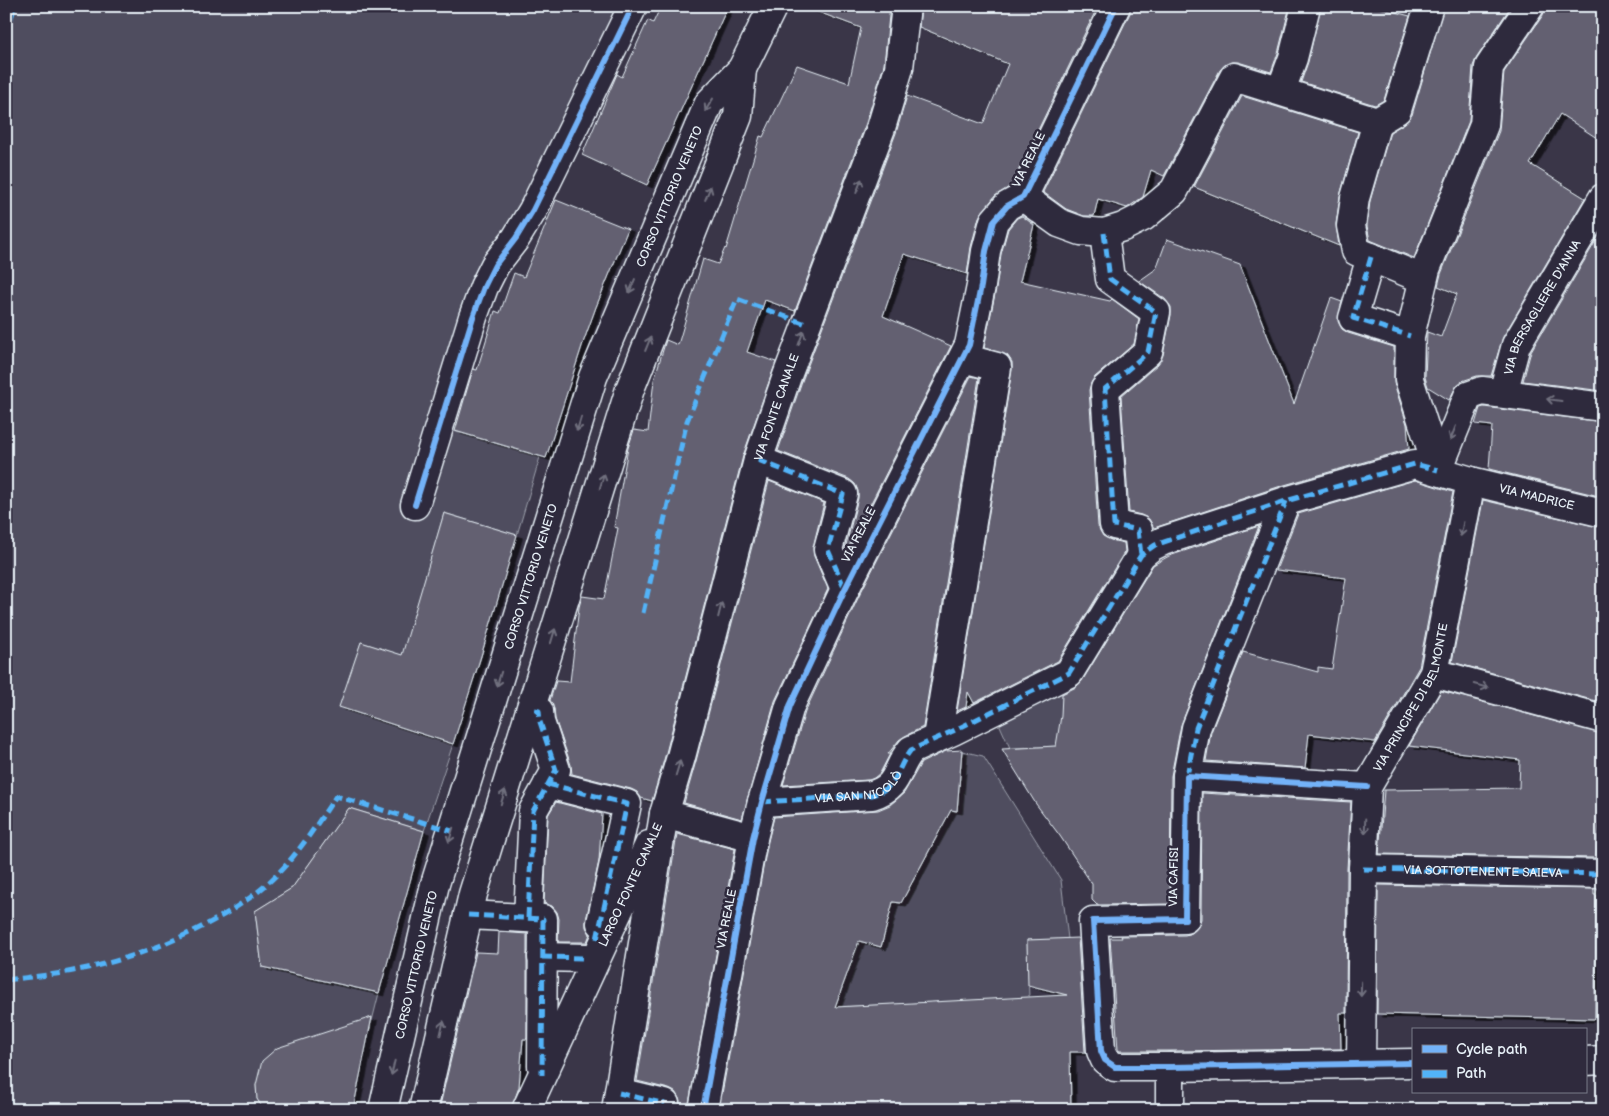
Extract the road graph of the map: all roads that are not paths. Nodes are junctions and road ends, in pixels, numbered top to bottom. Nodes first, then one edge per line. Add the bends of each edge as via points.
1 (633, 6) edge
2 (773, 6) edge
3 (906, 6) edge
4 (1116, 6) edge
5 (1306, 6) edge
6 (1429, 6) edge
7 (1530, 6) edge
8 (742, 69) junction
9 (1281, 90) junction
10 (1377, 122) junction
11 (1023, 197) junction
12 (1603, 198) edge
13 (1104, 233) junction
14 (1371, 257) junction
15 (1423, 280) junction
16 (1410, 336) junction
17 (963, 358) junction
18 (1503, 393) junction
19 (1603, 407) edge
20 (758, 460) junction
21 (1438, 470) junction
22 (1471, 481) junction
23 (1286, 501) junction
24 (415, 505) dead end
25 (1603, 513) edge
26 (1141, 555) junction
27 (844, 589) junction
28 (1434, 674) junction
29 (531, 709) junction
30 (1603, 719) edge
31 (937, 738) junction
32 (1187, 776) junction
33 (548, 784) junction
34 (1367, 787) junction
35 (762, 802) junction
36 (664, 814) junction
37 (753, 838) junction
38 (1363, 869) junction
39 (1603, 874) edge
40 (468, 915) junction
41 (528, 918) junction
42 (542, 957) junction
43 (1586, 1060) edge
44 (1603, 1060) edge
45 (1412, 1063) edge
46 (1360, 1064) junction
47 (1170, 1067) junction
48 (542, 1075) junction
49 (617, 1101) edge
50 (665, 1104) dead end
51 (532, 1108) edge
52 (383, 1110) edge
53 (423, 1110) edge
54 (703, 1110) edge
55 (1170, 1110) edge

1 - 24 street via 534,210 495,265 484,287
2 - 8 street, CORSO VITTORIO VENETO
20 -> 3 street, VIA FONTE CANALE via 881,128 899,68
4 - 11 street, VIA REALE
5 - 9 street
6 - 10 street via 1397,110
7 - 15 street via 1489,67 1484,125
29 -> 8 street, CORSO VITTORIO VENETO via 630,389 738,116
8 -> 52 street, CORSO VITTORIO VENETO via 709,103 593,378 435,884
9 - 10 street
9 - 13 street via 1234,77 1174,191 1143,217
10 - 14 street via 1351,226 1356,251
11 - 13 street via 1059,223 1081,231
11 - 17 street, VIA REALE via 1007,206 994,221 969,345
12 - 18 street, VIA BERSAGLIERE D'ANNA via 1516,345
13 - 26 street via 1110,279 1156,312 1148,352 1105,389 1114,525 1138,530
14 - 15 street
14 - 16 street via 1353,318
15 - 16 street
16 - 21 street via 1409,380
17 - 27 street, VIA REALE
17 - 31 street via 997,367
19 -> 18 street
18 -> 21 street via 1482,391 1468,396
20 - 27 street via 843,494 828,550
36 -> 20 street, VIA FONTE CANALE via 682,756
21 - 22 street, VIA MADRICE
21 - 23 street, VIA MADRICE via 1415,464
22 - 25 street, VIA MADRICE
22 -> 28 street, VIA PRINCIPE DI BELMONTE
23 - 26 street, VIA MADRICE via 1163,541
23 - 32 street via 1208,693 1196,728
26 - 31 street, VIA SAN NICOLÒ via 1070,673
27 - 35 street, VIA REALE via 790,706
28 -> 30 street
28 - 34 street, VIA PRINCIPE DI BELMONTE
29 - 33 street via 539,711 556,770
40 -> 29 street, CORSO VITTORIO VENETO
31 - 35 street, VIA SAN NICOLÒ via 911,750 895,781 881,792
32 - 34 street
32 - 47 street, VIA CAFISI via 1185,920 1092,921 1102,1055 1115,1067
33 - 41 street via 533,811
33 - 42 street via 627,804 591,949
34 -> 38 street, VIA PRINCIPE DI BELMONTE
35 - 37 street, VIA REALE
36 - 37 street
36 - 48 street, LARGO FONTE CANALE
36 - 49 street, LARGO FONTE CANALE
37 - 54 street, VIA REALE
38 - 39 street, VIA SOTTOTENENTE SAIEVA
38 -> 46 street, VIA PRINCIPE DI BELMONTE
40 - 41 street
53 -> 40 street, CORSO VITTORIO VENETO
41 - 42 street via 543,919
42 - 48 street
43 - 44 street
45 - 46 street, VIA CAFISI
46 - 47 street, VIA CAFISI
47 - 55 street
48 - 51 street, LARGO FONTE CANALE
49 - 50 street

